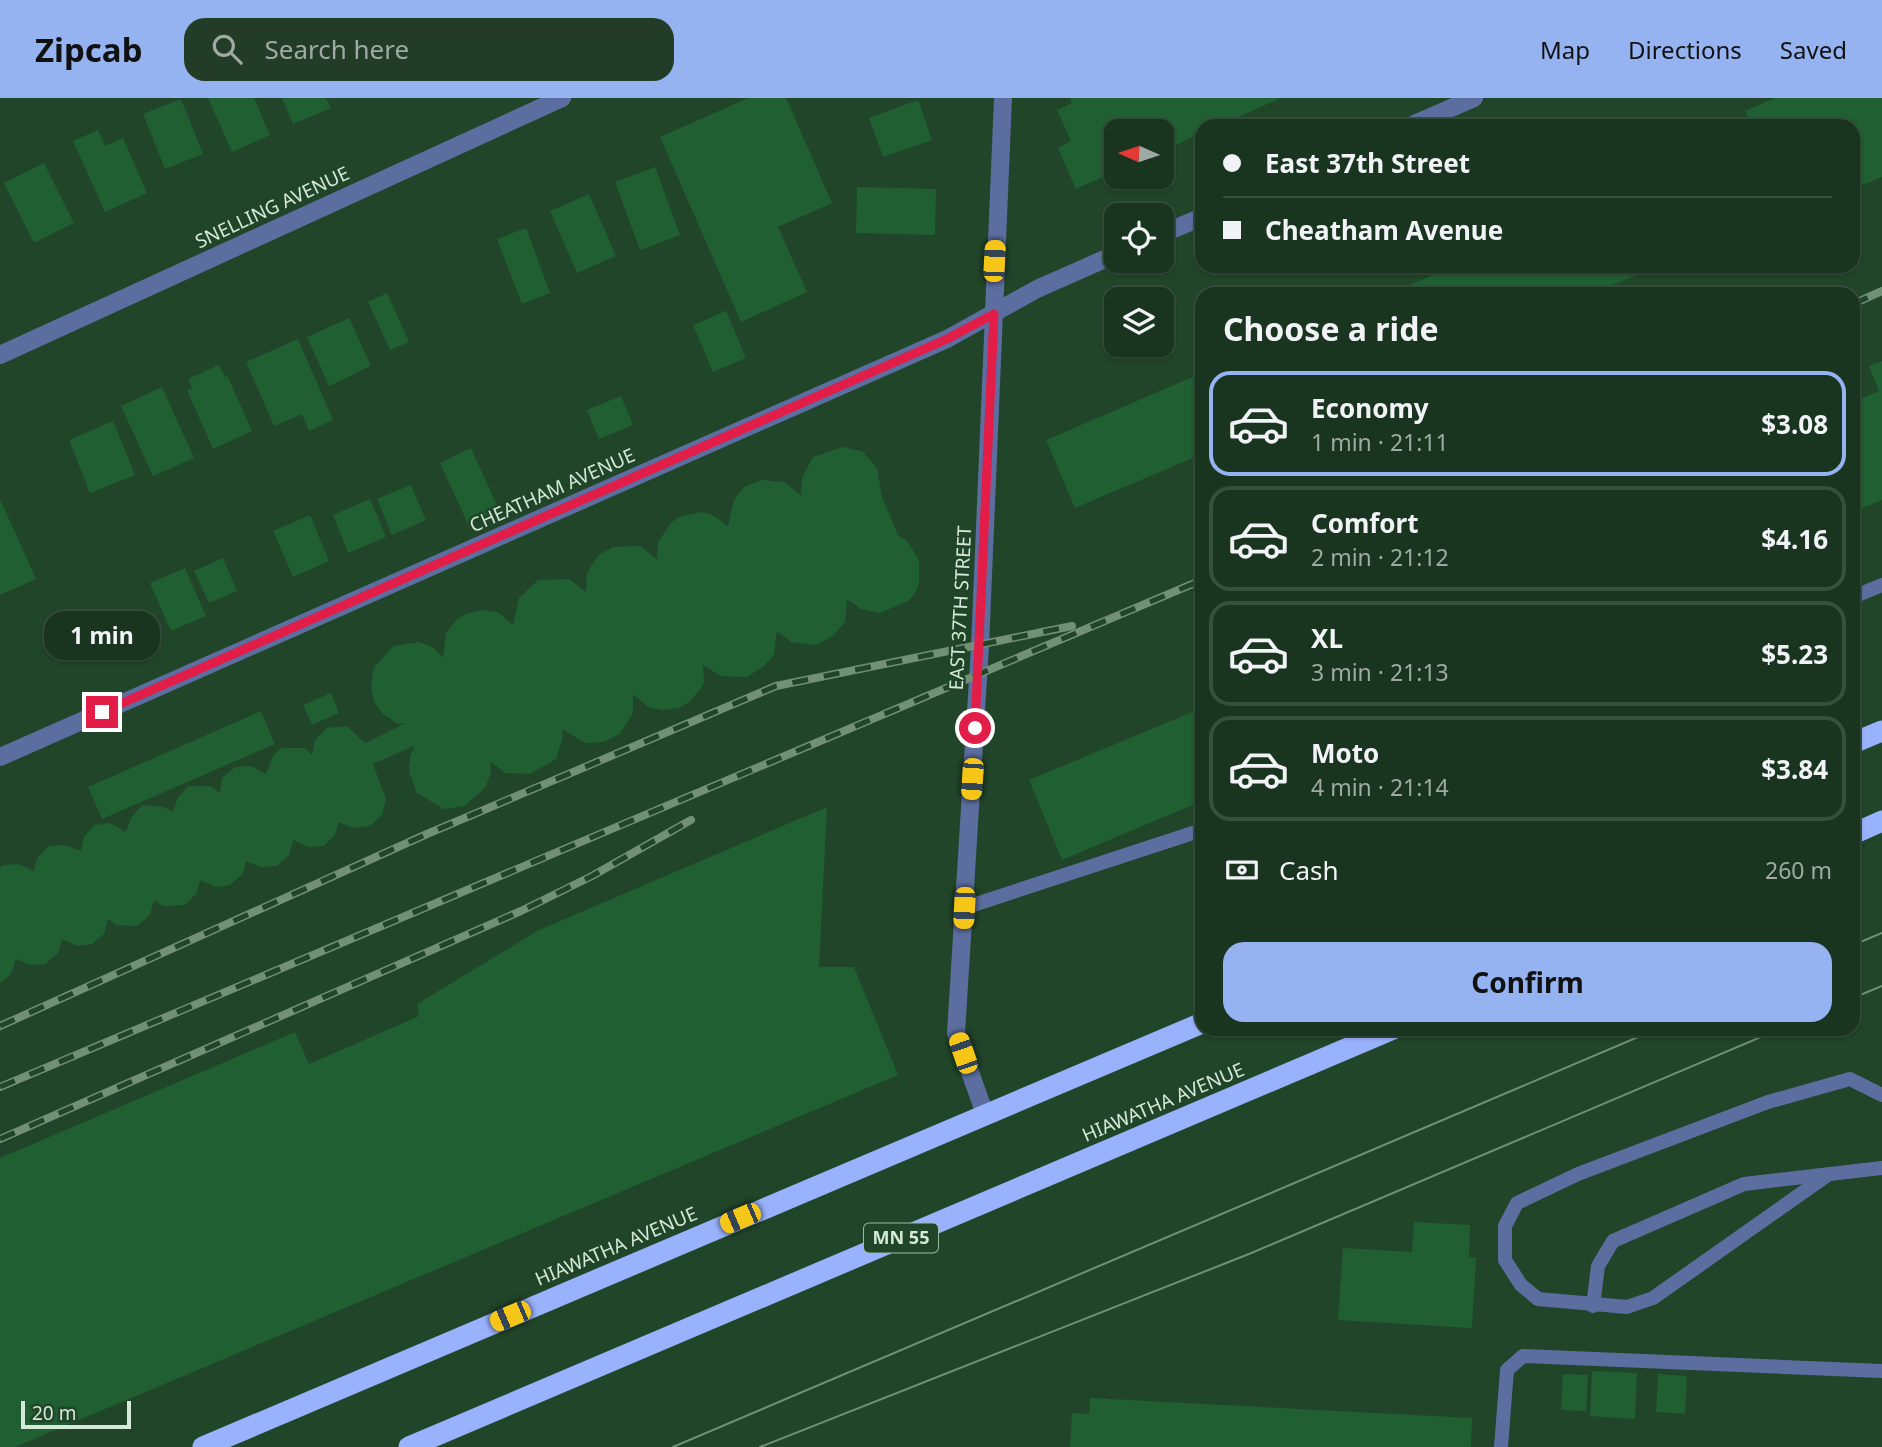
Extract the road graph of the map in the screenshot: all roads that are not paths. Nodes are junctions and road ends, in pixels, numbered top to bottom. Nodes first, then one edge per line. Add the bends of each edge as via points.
1 (562, 98) edge
2 (1003, 98) edge
3 (1474, 98) edge
4 (1426, 119) edge
5 (1195, 219) edge
6 (1174, 229) edge
7 (1104, 259) edge
8 (994, 314) junction
9 (0, 355) edge
10 (1882, 585) edge
11 (1860, 594) edge
12 (1882, 731) edge
13 (1860, 740) edge
14 (0, 757) edge
15 (1882, 821) edge
16 (1860, 831) edge
17 (1195, 832) edge
18 (1860, 834) edge
19 (1882, 835) edge
20 (964, 908) junction
21 (1195, 1026) edge
22 (1377, 1036) edge
23 (1882, 1095) edge
24 (985, 1114) junction
25 (1882, 1168) edge
26 (1829, 1174) junction
27 (1593, 1306) junction
28 (1882, 1371) edge
29 (203, 1447) edge
30 (409, 1447) edge
31 (1501, 1447) edge

1 - 9 street, SNELLING AVENUE
2 - 8 street, EAST 37TH STREET
3 - 4 street
5 - 6 street
7 - 8 street, CHEATHAM AVENUE
8 - 14 street, CHEATHAM AVENUE via 934,345
8 - 20 street, EAST 37TH STREET
10 - 11 lane
12 - 13 highway
15 - 16 highway
17 - 20 lane
18 - 19 highway
20 - 24 street, EAST 37TH STREET via 956,1033
21 - 24 highway, HIAWATHA AVENUE
22 - 30 highway, HIAWATHA AVENUE / MN 55
23 - 27 lane via 1850,1079 1768,1102 1578,1174 1517,1203 1505,1226 1505,1260 1521,1285 1538,1299
24 - 29 highway, HIAWATHA AVENUE
25 - 26 lane
26 - 27 lane via 1653,1298 1627,1307
26 - 27 lane via 1744,1184 1613,1241 1598,1266
28 - 31 lane via 1523,1356 1507,1370

